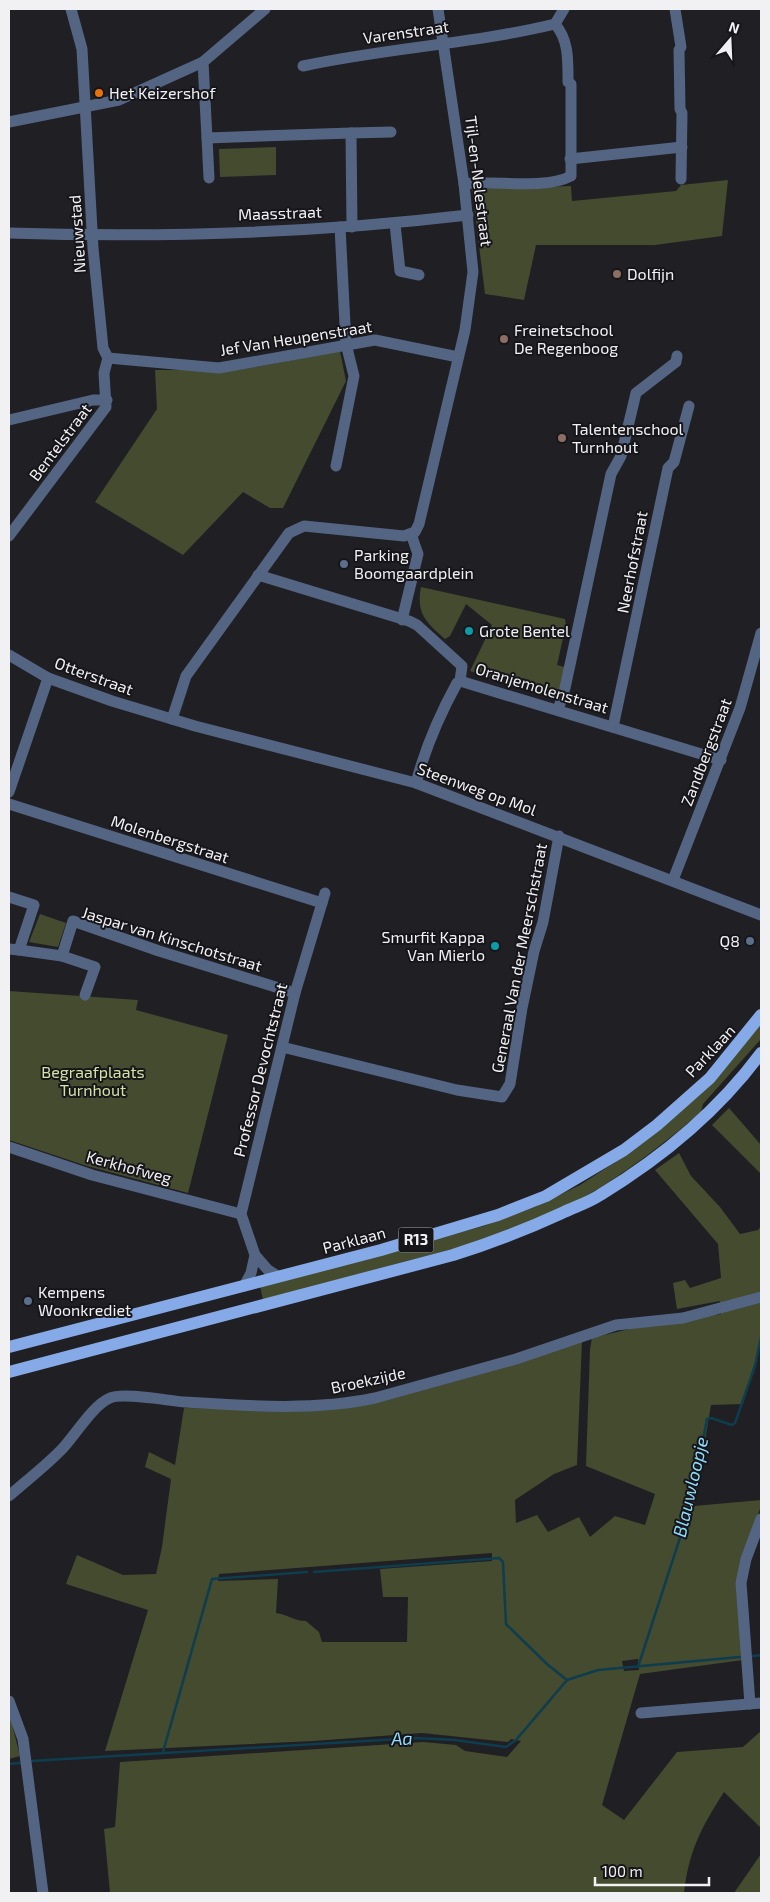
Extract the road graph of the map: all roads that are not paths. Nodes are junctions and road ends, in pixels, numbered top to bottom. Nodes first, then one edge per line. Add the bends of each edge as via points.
1 (71, 9) edge
2 (265, 9) edge
3 (438, 9) edge
4 (564, 9) edge
5 (675, 9) edge
6 (555, 24) junction
7 (444, 42) junction
8 (203, 62) junction
9 (303, 66) dead end
10 (86, 107) junction
11 (9, 122) edge
12 (391, 132) dead end
13 (351, 133) junction
14 (207, 138) junction
15 (682, 147) junction
16 (570, 158) junction
17 (209, 178) dead end
18 (681, 179) dead end
19 (464, 184) junction
20 (468, 215) junction
21 (395, 224) junction
22 (352, 226) junction
23 (340, 227) junction
24 (9, 233) edge
25 (93, 236) junction
26 (419, 275) dead end
27 (346, 344) junction
28 (677, 356) dead end
29 (458, 357) junction
30 (108, 358) junction
31 (107, 400) junction
32 (689, 406) dead end
33 (9, 420) edge
34 (336, 466) dead end
35 (411, 534) junction
36 (9, 536) edge
37 (258, 575) junction
38 (402, 620) junction
39 (761, 633) edge
40 (9, 655) edge
41 (48, 678) junction
42 (460, 681) junction
43 (558, 710) junction
44 (172, 720) junction
45 (613, 727) junction
46 (722, 760) junction
47 (416, 783) junction
48 (9, 792) edge
49 (9, 804) edge
50 (559, 836) junction
51 (673, 880) junction
52 (9, 897) edge
53 (323, 898) joint
54 (761, 915) edge
55 (14, 949) edge
56 (62, 956) junction
57 (295, 993) junction
58 (85, 995) dead end
59 (761, 1015) edge
60 (282, 1047) junction
61 (761, 1054) edge
62 (9, 1147) edge
63 (241, 1214) junction
64 (255, 1255) junction
65 (279, 1277) junction
66 (244, 1286) junction
67 (761, 1297) edge
68 (9, 1347) edge
69 (9, 1372) edge
70 (9, 1496) edge
71 (761, 1519) edge
72 (9, 1702) edge
73 (756, 1704) edge
74 (641, 1713) dead end
75 (43, 1893) edge

1 - 10 street, Nieuwstad via 82,49
2 - 8 street
3 - 7 street, Tijl-en-Nelestraat
4 - 6 street
5 - 15 street via 681,47
6 - 7 street, Varenstraat via 524,32
6 - 16 street via 564,34 568,60
7 - 9 street, Varenstraat via 346,56
7 - 19 street, Tijl-en-Nelestraat
8 - 10 street via 119,100
8 - 14 street
10 - 11 street
10 - 25 street, Nieuwstad
12 - 13 street
13 - 14 street
13 - 22 street
14 - 17 street
15 - 16 street
15 - 18 street
16 - 19 street via 571,176 555,183
19 - 20 street, Tijl-en-Nelestraat
20 - 21 street, Maasstraat
20 - 29 street, Tijl-en-Nelestraat via 473,272
21 - 22 street, Maasstraat
21 - 26 street via 400,271
22 - 23 street, Maasstraat
23 - 25 street, Maasstraat
23 - 27 street
24 - 25 street, Maasstraat
25 - 30 street, Nieuwstad via 103,348
27 - 29 street, Jef Van Heupenstraat via 387,341
27 - 30 street, Jef Van Heupenstraat via 219,368
27 - 34 street via 354,376
28 - 43 street via 676,362 636,393 620,456 611,474 566,688
29 - 35 street, Tijl-en-Nelestraat via 418,524
30 - 31 street, Bentelstraat via 104,373
31 - 33 street via 93,400
31 - 36 street, Bentelstraat via 93,427
32 - 45 street, Neerhofstraat via 674,462 668,468
35 - 37 street via 404,536 304,526 285,538
35 - 38 street via 418,554
37 - 38 street
37 - 44 street via 186,676
38 - 42 street via 417,625 459,662 462,666
39 - 46 street, Zandbergstraat
40 - 41 street, Otterstraat
41 - 44 street, Otterstraat
41 - 48 street
42 - 43 street, Oranjemolenstraat
42 - 47 street, Oranjemolenstraat via 442,713
43 - 45 street, Oranjemolenstraat
44 - 47 street, Steenweg op Mol
45 - 46 street, Oranjemolenstraat
46 - 51 street, Zandbergstraat
47 - 50 street, Steenweg op Mol
49 - 53 street, Molenbergstraat
50 - 51 street, Steenweg op Mol
50 - 60 street, Generaal Van der Meerschstraat via 543,922 524,998 510,1084 502,1097 463,1091
51 - 54 street, Steenweg op Mol
52 - 55 street via 34,905
53 - 57 street, Professor Devochtstraat
55 - 56 street
56 - 57 street, Jaspar van Kinschotstraat via 73,921
56 - 58 street via 95,967
57 - 60 street, Professor Devochtstraat
59 - 65 main road, Parklaan / R13 via 710,1078 657,1125 624,1150 546,1196 498,1215
60 - 63 street, Professor Devochtstraat
61 - 69 main road, R13 via 715,1107 638,1170 598,1196 504,1239
62 - 63 street, Kerkhofweg via 92,1175
63 - 64 street
64 - 65 street
64 - 66 street
65 - 66 main road, Parklaan / R13
66 - 68 main road, Parklaan / R13
67 - 70 street, Broekzijde via 683,1318 616,1325 516,1359 352,1403 326,1406 110,1398 97,1408 62,1449
71 - 73 street via 746,1559 741,1584
72 - 75 street via 22,1739
73 - 74 street

